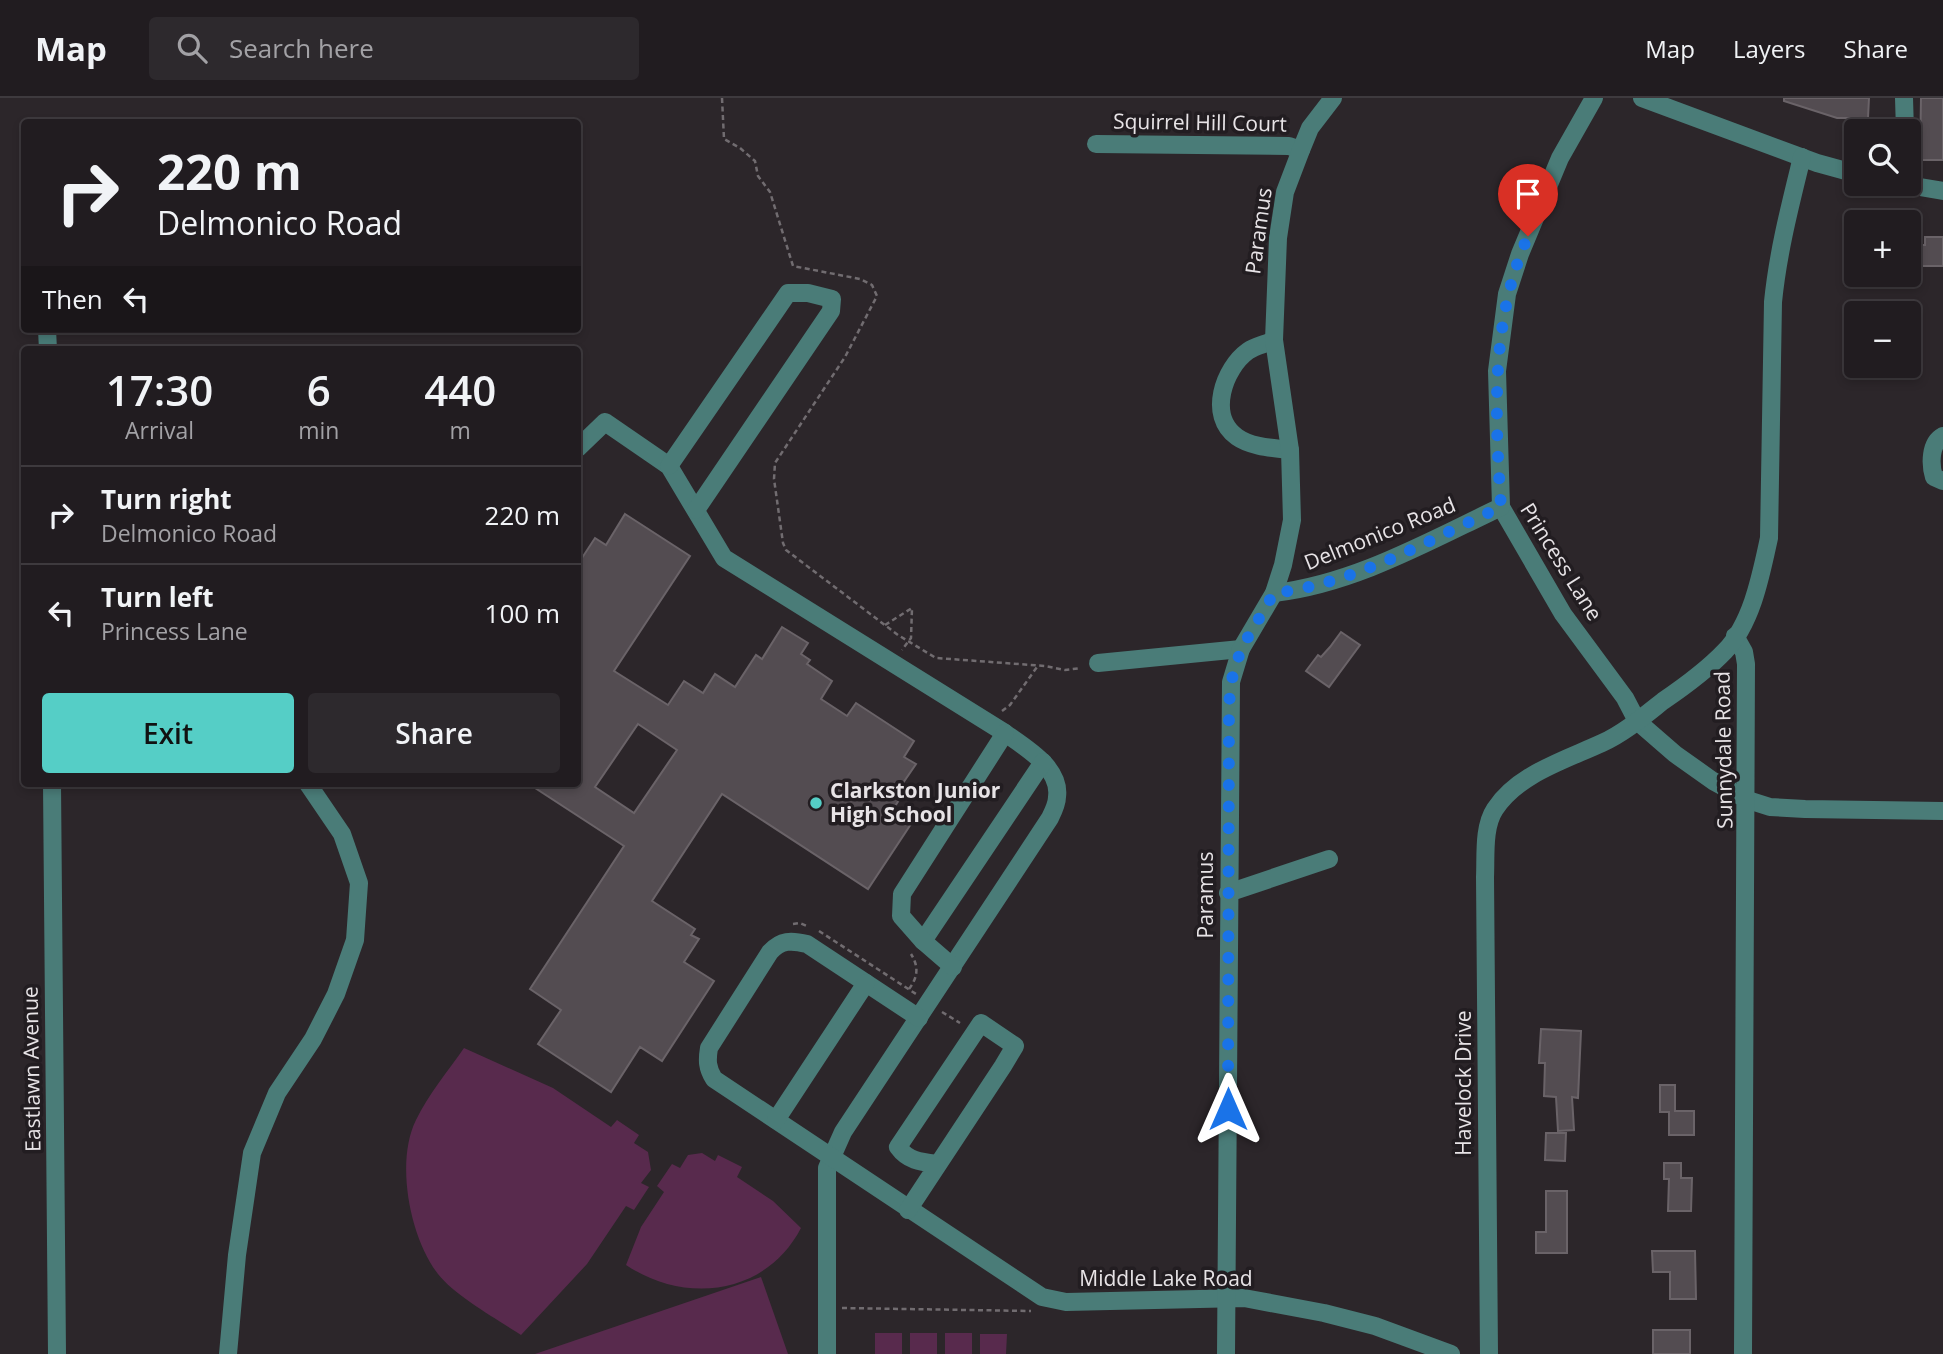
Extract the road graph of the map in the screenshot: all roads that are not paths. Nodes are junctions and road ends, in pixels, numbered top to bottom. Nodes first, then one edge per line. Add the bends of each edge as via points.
1 (1333, 98) edge
2 (1594, 98) edge
3 (1642, 98) edge
4 (1905, 98) edge
5 (1905, 119) edge
6 (1096, 144) dead end
7 (1301, 150) junction
8 (1802, 157) junction
9 (1844, 170) edge
10 (1921, 187) edge
11 (1943, 191) edge
12 (1274, 340) junction
13 (1943, 436) edge
14 (581, 445) edge
15 (1290, 450) junction
16 (670, 466) junction
17 (1943, 481) edge
18 (1501, 507) junction
19 (696, 510) junction
20 (1274, 593) junction
21 (1735, 636) junction
22 (1241, 649) junction
23 (1098, 663) road end
24 (1637, 721) junction
25 (1005, 733) junction
26 (1043, 762) junction
27 (52, 787) edge
28 (310, 787) edge
29 (1748, 800) junction
30 (1943, 811) edge
31 (1329, 859) dead end
32 (1228, 893) junction
33 (923, 941) junction
34 (953, 967) junction
35 (866, 983) junction
36 (919, 1018) junction
37 (775, 1120) junction
38 (831, 1157) junction
39 (938, 1164) junction
40 (908, 1210) junction
41 (1227, 1298) junction
42 (57, 1354) edge
43 (228, 1354) edge
44 (827, 1354) edge
45 (1226, 1354) edge
46 (1451, 1354) edge
47 (1489, 1354) edge
48 (1743, 1354) edge

1 - 7 street, Paramus via 1310,128
2 - 18 street, Princess Lane via 1560,158 1507,294 1497,371
3 - 8 street
4 - 5 street
6 - 7 street, Squirrel Hill Court via 1289,146
7 - 12 street, Paramus via 1285,192 1278,238
8 - 9 street
8 - 21 street via 1782,233 1774,291 1769,538 1762,572
10 - 11 street
12 - 15 street, Paramus
12 - 15 street via 1249,350 1236,362 1220,401 1224,421 1236,437
13 - 17 street via 1935,444 1931,463 1934,477
14 - 16 street via 605,422
15 - 20 street, Paramus via 1292,520
16 - 19 street
16 - 19 street via 788,293 832,299 831,311
18 - 20 street, Delmonico Road via 1386,560 1309,588
18 - 24 street, Princess Lane via 1555,602
19 - 25 street via 724,558
20 - 22 street, Paramus
21 - 24 street via 1698,676
21 - 29 street, Sunnydale Road via 1746,664
22 - 23 street
22 - 32 street, Paramus via 1229,705
24 - 29 street, Princess Lane via 1675,754
24 - 47 street, Havelock Drive via 1520,784 1493,812 1486,840
25 - 26 street
25 - 33 street via 902,894 901,916
26 - 33 street
26 - 34 street via 1057,782 1050,818
27 - 42 street, Eastlawn Avenue
28 - 43 street via 342,834 359,883 355,940 336,994 277,1093 252,1153
29 - 30 street, Princess Lane via 1805,809
29 - 48 street, Sunnydale Road
31 - 32 street
32 - 41 street, Paramus
33 - 34 street
34 - 36 street
35 - 36 street
35 - 37 street
35 - 37 street via 807,944 792,940 778,943 769,952 709,1048 707,1061 714,1079
36 - 38 street
37 - 38 street
38 - 40 street
38 - 44 street via 827,1168
39 - 39 street via 1015,1046 981,1023 898,1147 914,1160
39 - 40 street
40 - 41 street, Middle Lake Road via 1042,1304
41 - 45 street, Paramus
41 - 46 street, Middle Lake Road via 1324,1313

